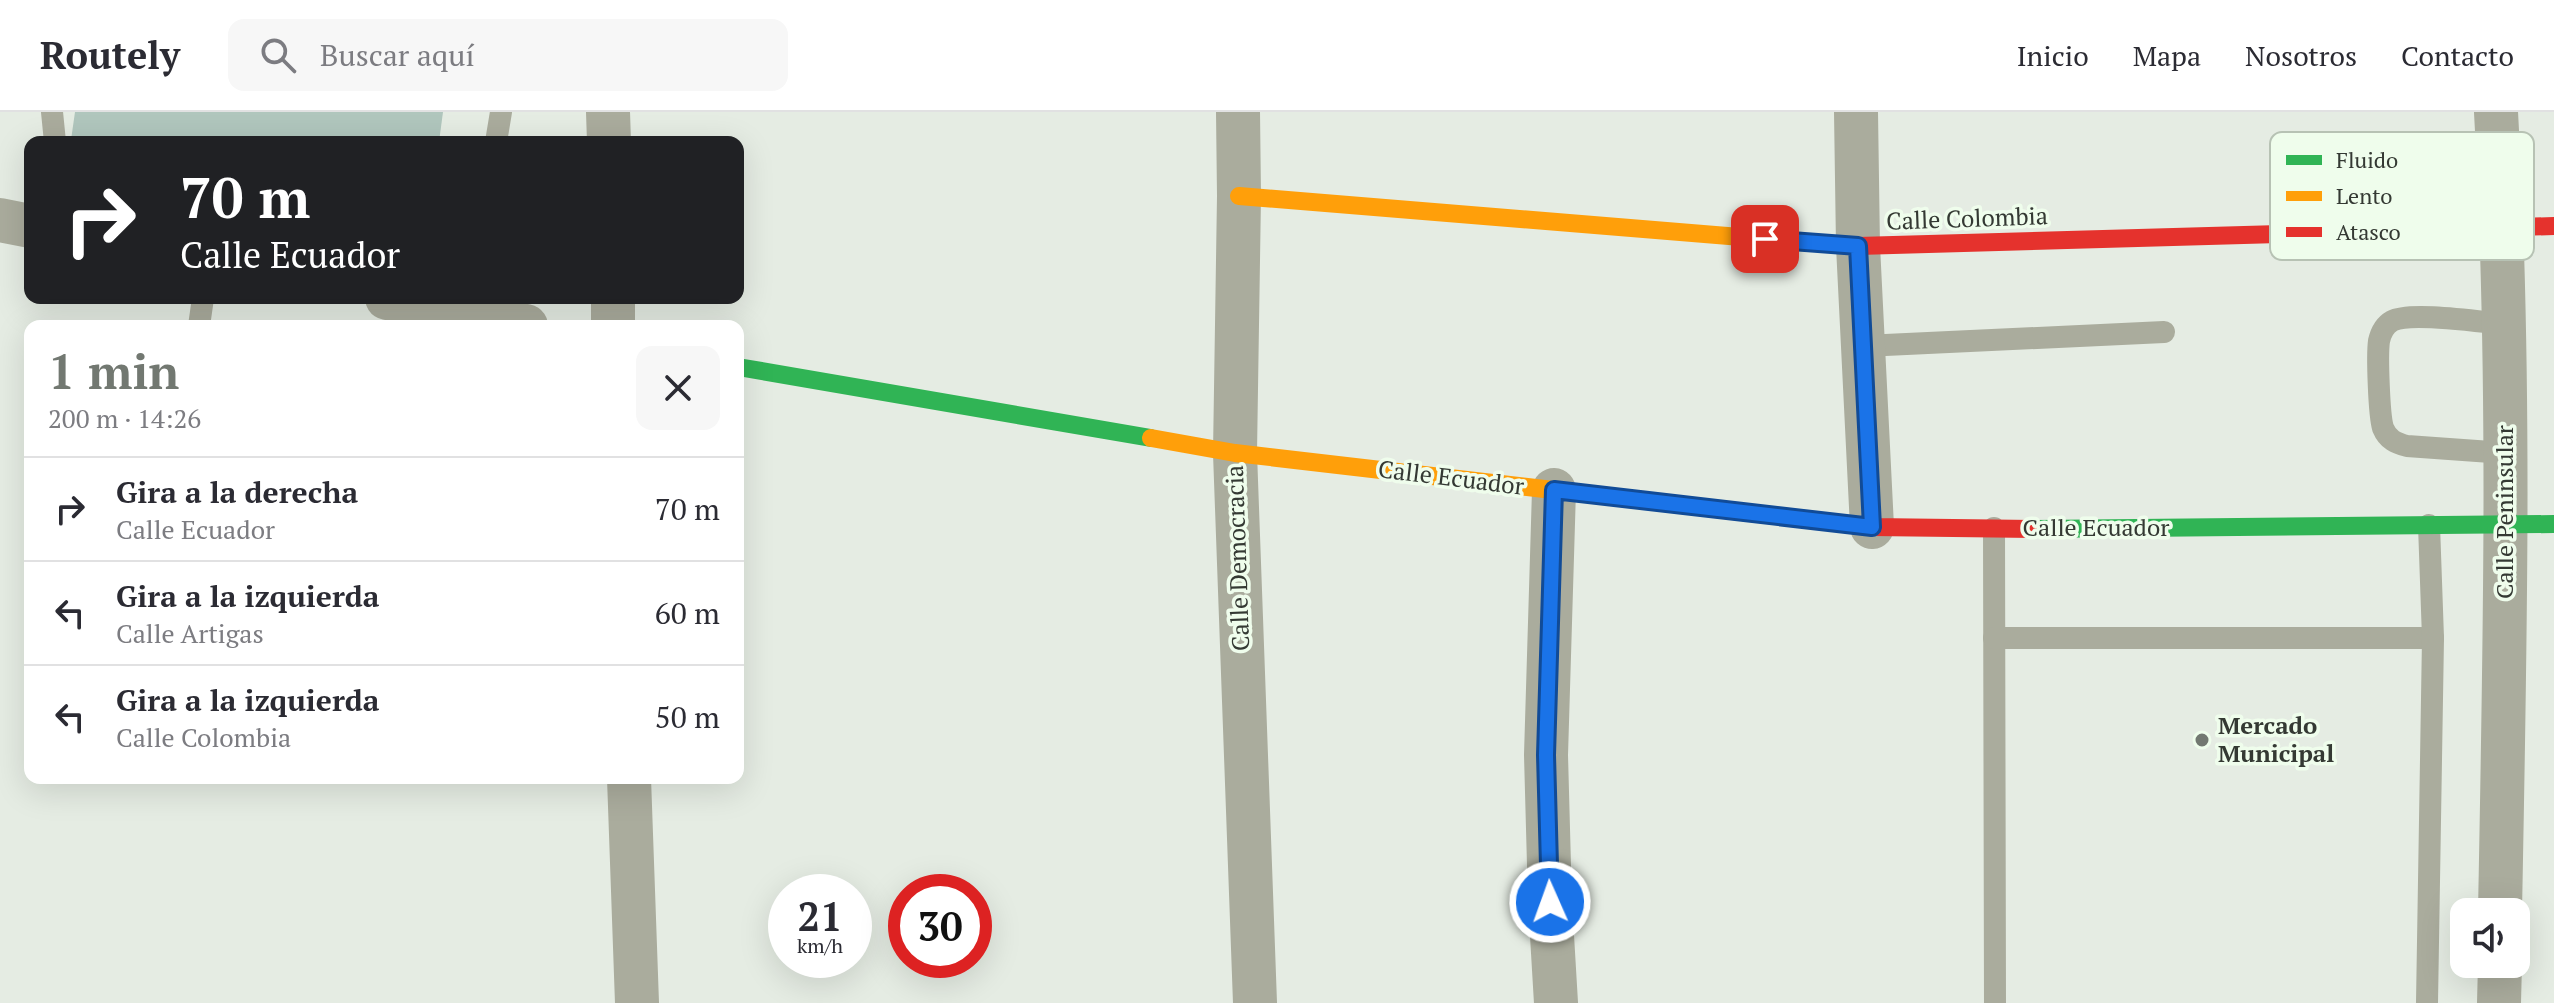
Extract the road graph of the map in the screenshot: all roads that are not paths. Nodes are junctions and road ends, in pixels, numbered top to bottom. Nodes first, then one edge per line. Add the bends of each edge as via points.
1 (52, 112) edge
2 (501, 112) edge
3 (608, 112) edge
4 (1238, 112) edge
5 (1856, 112) edge
6 (2496, 112) edge
7 (2497, 132) edge
8 (54, 136) edge
9 (497, 136) edge
10 (609, 136) edge
11 (1239, 196) junction
12 (0, 220) edge
13 (24, 225) edge
14 (2534, 226) edge
15 (2554, 226) edge
16 (2270, 234) edge
17 (1858, 246) junction
18 (2503, 260) edge
19 (417, 304) edge
20 (496, 320) edge
21 (2504, 324) junction
22 (2164, 332) dead end
23 (1864, 346) junction
24 (744, 368) edge
25 (1235, 453) junction
26 (2505, 453) junction
27 (1554, 490) junction
28 (2554, 524) edge
29 (2429, 525) junction
30 (2507, 525) junction
31 (1872, 527) junction
32 (1994, 528) junction
33 (1994, 638) junction
34 (2433, 638) junction
35 (629, 784) edge
36 (2500, 898) edge
37 (2500, 978) edge
38 (637, 1003) edge
39 (1255, 1003) edge
40 (1556, 1003) edge
41 (1995, 1003) edge
42 (2427, 1003) edge
43 (2499, 1003) edge

1 - 8 lane
2 - 9 lane
3 - 10 street
4 - 11 street, Calle Democracia
5 - 17 street
6 - 7 street, Calle Peninsular
11 - 17 street, Calle Colombia
11 - 25 street, Calle Democracia
12 - 13 street
14 - 15 street, Calle Colombia
16 - 17 street, Calle Colombia
17 - 23 street
18 - 21 street, Calle Peninsular
19 - 20 street
21 - 26 street, Calle Peninsular
21 - 26 lane via 2397,319 2385,326 2379,341 2381,415 2392,441
22 - 23 lane
23 - 31 street
24 - 25 street, Calle Ecuador
25 - 27 street, Calle Ecuador
25 - 39 street, Calle Democracia
26 - 30 street, Calle Peninsular
27 - 31 street, Calle Ecuador
27 - 40 street via 1546,755
28 - 30 street, Calle Ecuador
29 - 30 street, Calle Ecuador
29 - 32 street, Calle Ecuador
29 - 34 lane
30 - 36 street, Calle Peninsular
31 - 32 street, Calle Ecuador
32 - 33 lane
33 - 34 lane
33 - 41 lane
34 - 42 lane
35 - 38 street
37 - 43 street

